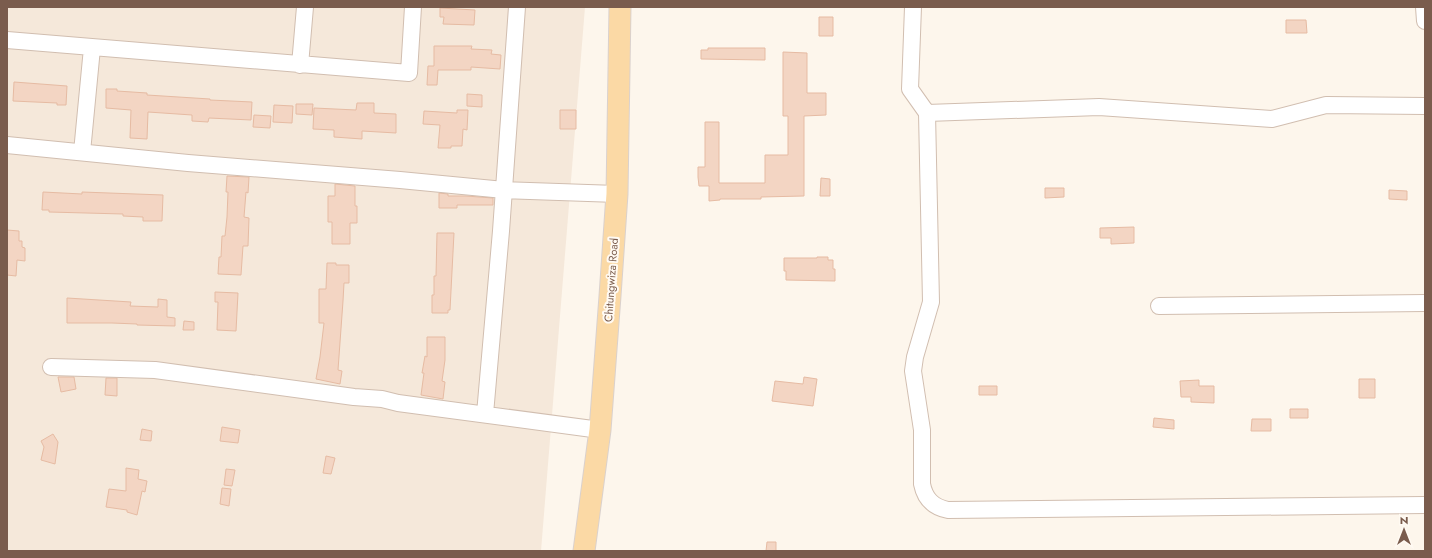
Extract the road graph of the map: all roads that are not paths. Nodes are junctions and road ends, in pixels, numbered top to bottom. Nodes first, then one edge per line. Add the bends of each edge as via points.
1 (305, 7) edge
2 (413, 7) edge
3 (517, 7) edge
4 (620, 7) edge
5 (913, 7) edge
6 (1424, 7) edge
7 (1425, 21) edge
8 (7, 40) edge
9 (92, 48) junction
10 (300, 65) junction
11 (1425, 106) edge
12 (927, 113) junction
13 (7, 145) edge
14 (82, 152) junction
15 (504, 190) junction
16 (617, 194) junction
17 (1425, 303) edge
18 (1159, 306) dead end
19 (52, 367) dead end
20 (485, 414) junction
21 (600, 430) junction
22 (1425, 505) edge
23 (584, 551) edge

1 - 10 street
2 - 10 street via 409,73
3 - 15 street
4 - 16 main road, Chitungwiza Road
5 - 12 street via 910,89
6 - 7 street
8 - 9 street
9 - 10 street
9 - 14 street
11 - 12 street via 1326,104 1272,119 1099,107
12 - 22 street via 931,302 914,357 913,371 922,430 922,484 927,499 933,505 948,510
13 - 14 street
14 - 15 street
15 - 16 street
15 - 20 street
16 - 21 main road, Chitungwiza Road
17 - 18 street
19 - 20 street via 156,370
20 - 21 street
21 - 23 main road, Chitungwiza Road

